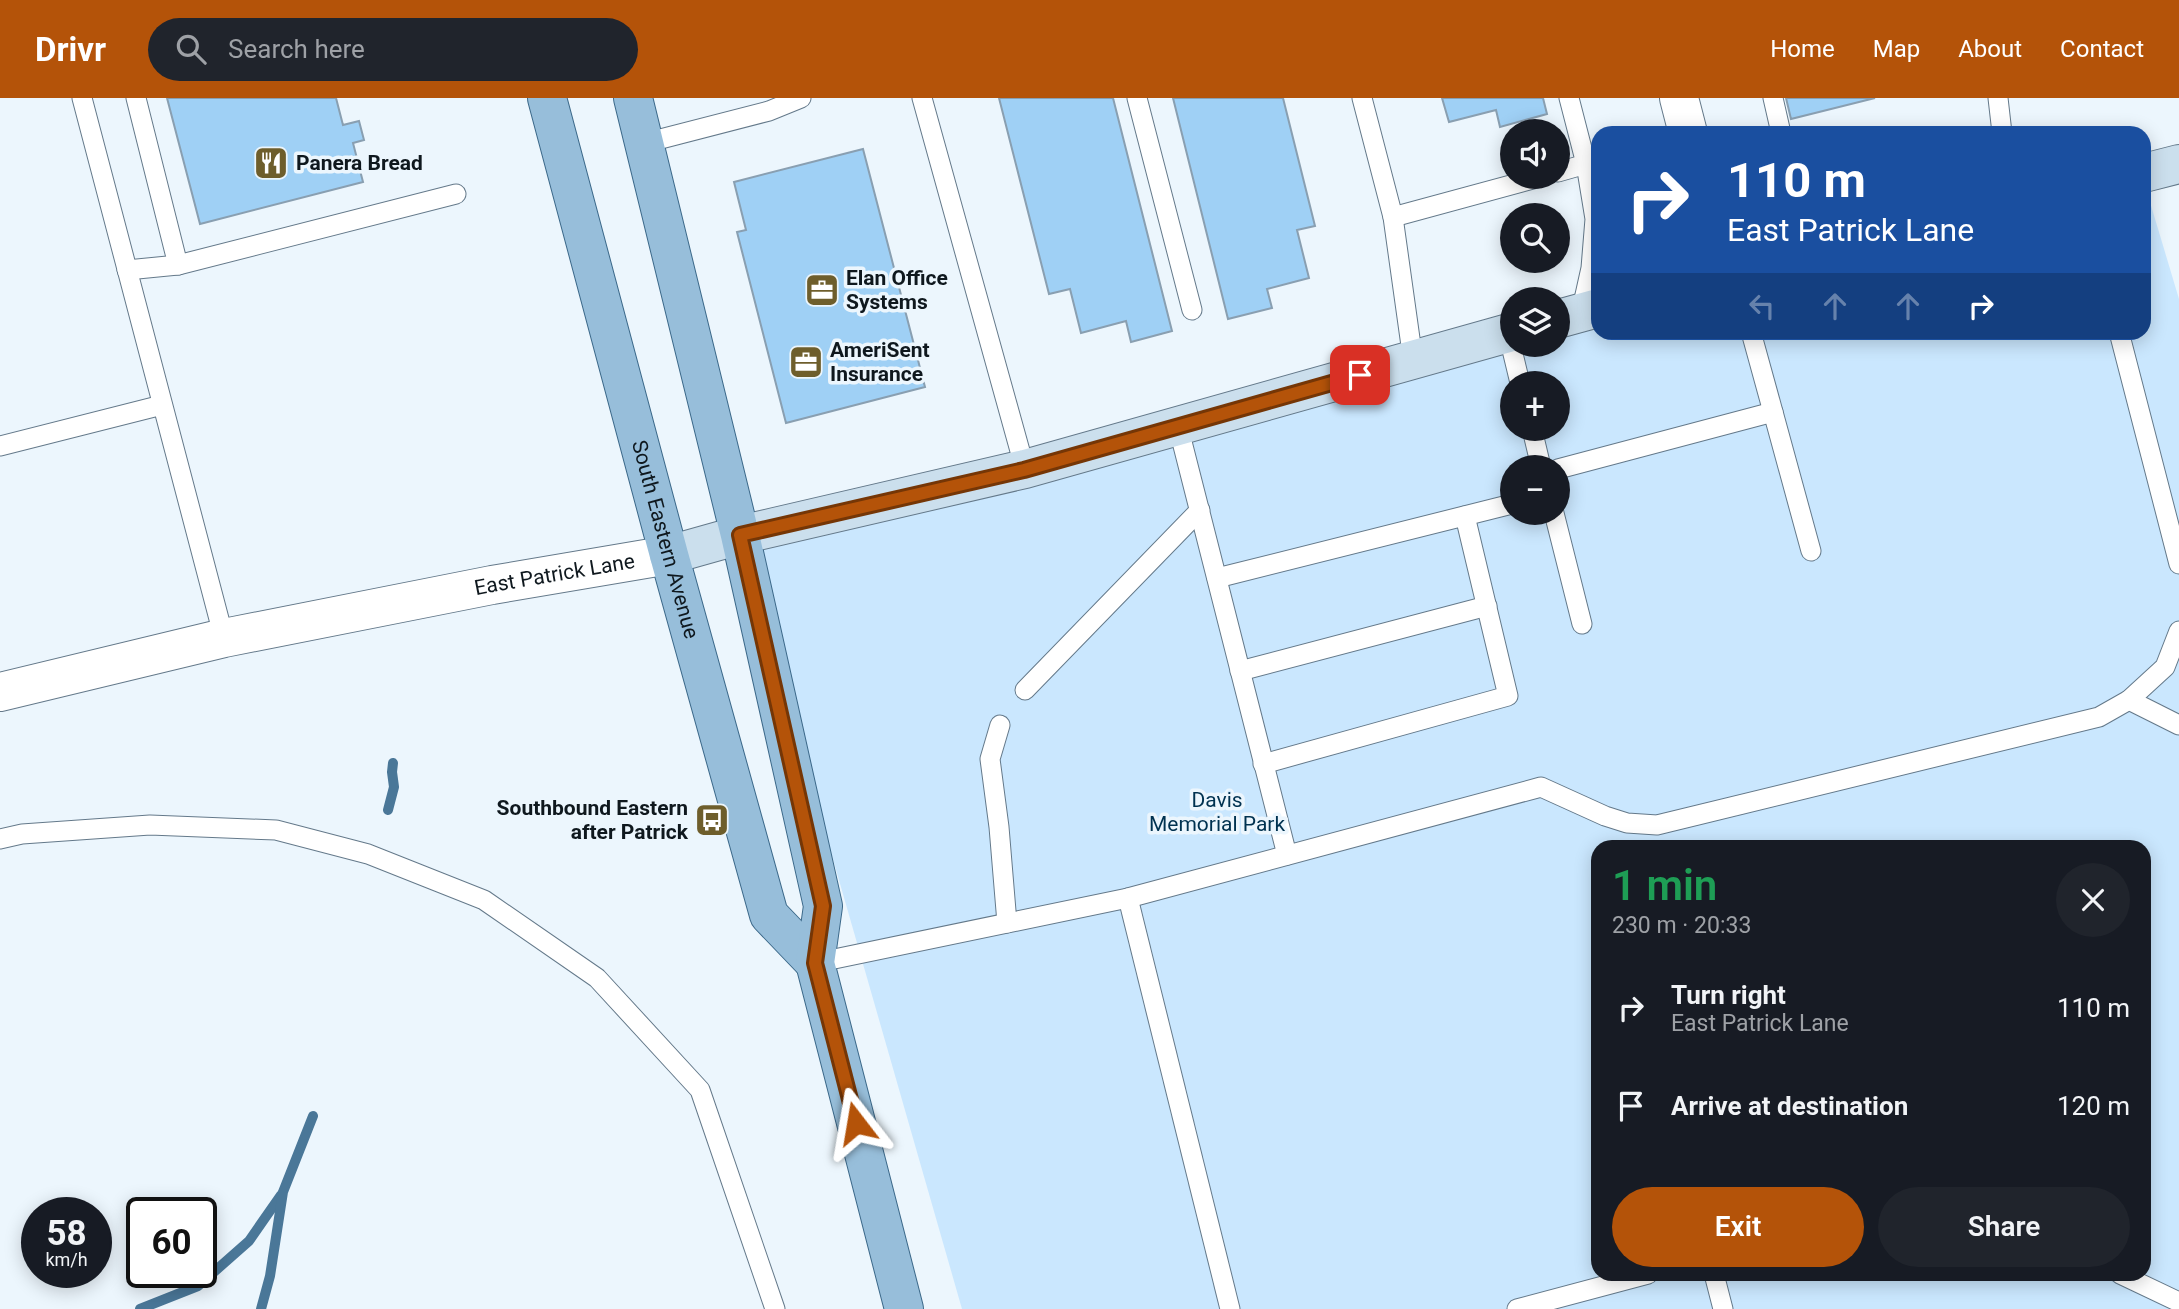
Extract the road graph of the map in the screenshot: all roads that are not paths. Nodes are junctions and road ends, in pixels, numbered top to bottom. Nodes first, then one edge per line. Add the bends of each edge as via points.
1 (82, 98) edge
2 (136, 98) edge
3 (547, 98) edge
4 (633, 98) edge
5 (801, 98) edge
6 (922, 98) edge
7 (1136, 98) edge
8 (1362, 98) edge
9 (1569, 98) edge
10 (1679, 98) edge
11 (1773, 98) edge
12 (1998, 98) edge
13 (768, 105) edge
14 (1686, 126) edge
15 (1779, 126) edge
16 (2001, 126) edge
17 (645, 144) junction
18 (1586, 164) junction
19 (2179, 164) edge
20 (1570, 169) edge
21 (2151, 171) edge
22 (1500, 188) edge
23 (456, 194) dead end
24 (1591, 195) edge
25 (1393, 217) junction
26 (178, 265) junction
27 (1591, 268) edge
28 (127, 270) junction
29 (1192, 310) dead end
30 (1579, 313) edge
31 (1500, 336) edge
32 (1753, 340) edge
33 (2121, 340) edge
34 (1413, 360) junction
35 (162, 405) junction
36 (1773, 412) junction
37 (1178, 426) junction
38 (0, 446) edge
39 (1570, 466) edge
40 (1024, 470) junction
41 (1500, 506) edge
42 (1199, 510) junction
43 (1465, 516) junction
44 (1556, 525) edge
45 (740, 535) junction
46 (1811, 551) dead end
47 (669, 555) junction
48 (2179, 564) edge
49 (1217, 578) junction
50 (1487, 606) junction
51 (1582, 624) dead end
52 (2179, 631) edge
53 (224, 638) junction
54 (1240, 671) junction
55 (1025, 690) dead end
56 (0, 692) edge
57 (2129, 700) junction
58 (1000, 725) dead end
59 (2179, 725) edge
60 (1263, 764) junction
61 (0, 839) edge
62 (1287, 855) junction
63 (1128, 898) junction
64 (1007, 923) junction
65 (815, 963) junction
66 (1622, 1281) edge
67 (1716, 1281) edge
68 (2135, 1281) edge
69 (2179, 1302) edge
70 (775, 1309) edge
71 (904, 1309) edge
72 (1230, 1309) edge
73 (1517, 1309) edge
74 (1723, 1309) edge

1 - 28 lane
2 - 26 lane
3 - 47 main road, South Eastern Avenue
4 - 17 main road, South Eastern Avenue
5 - 13 lane
6 - 40 lane
7 - 29 lane
8 - 25 lane
9 - 18 lane
10 - 14 street
11 - 15 lane
12 - 16 lane
13 - 17 lane
17 - 45 main road, South Eastern Avenue
18 - 20 lane
18 - 24 lane
19 - 21 main road
22 - 25 lane
23 - 26 lane
25 - 34 lane
26 - 28 lane
27 - 30 lane
28 - 35 lane
31 - 34 main road, East Patrick Lane
32 - 36 lane
33 - 48 lane
34 - 37 main road, East Patrick Lane
35 - 38 lane
35 - 53 lane
36 - 39 lane
36 - 46 lane
37 - 40 main road, East Patrick Lane
37 - 42 lane
40 - 45 main road, East Patrick Lane
41 - 43 lane
42 - 49 lane
42 - 55 lane
43 - 49 lane
43 - 50 lane
44 - 51 lane
45 - 47 main road, East Patrick Lane
45 - 65 main road, South Eastern Avenue via 823,906
47 - 53 street, East Patrick Lane
47 - 65 main road, South Eastern Avenue via 769,915
49 - 54 lane
50 - 54 lane
50 - 60 lane via 1508,696
52 - 57 lane via 2165,667
53 - 56 street, East Patrick Lane
54 - 60 lane
57 - 59 lane
57 - 62 lane via 2099,717 1657,825 1605,816 1541,787
58 - 64 lane via 990,759
60 - 62 lane
61 - 70 lane via 150,825 276,830 368,854 484,900 597,978 700,1090
62 - 63 lane
63 - 64 lane
63 - 72 lane
64 - 65 lane
65 - 71 main road, South Eastern Avenue
66 - 73 lane
67 - 74 lane
68 - 69 lane

